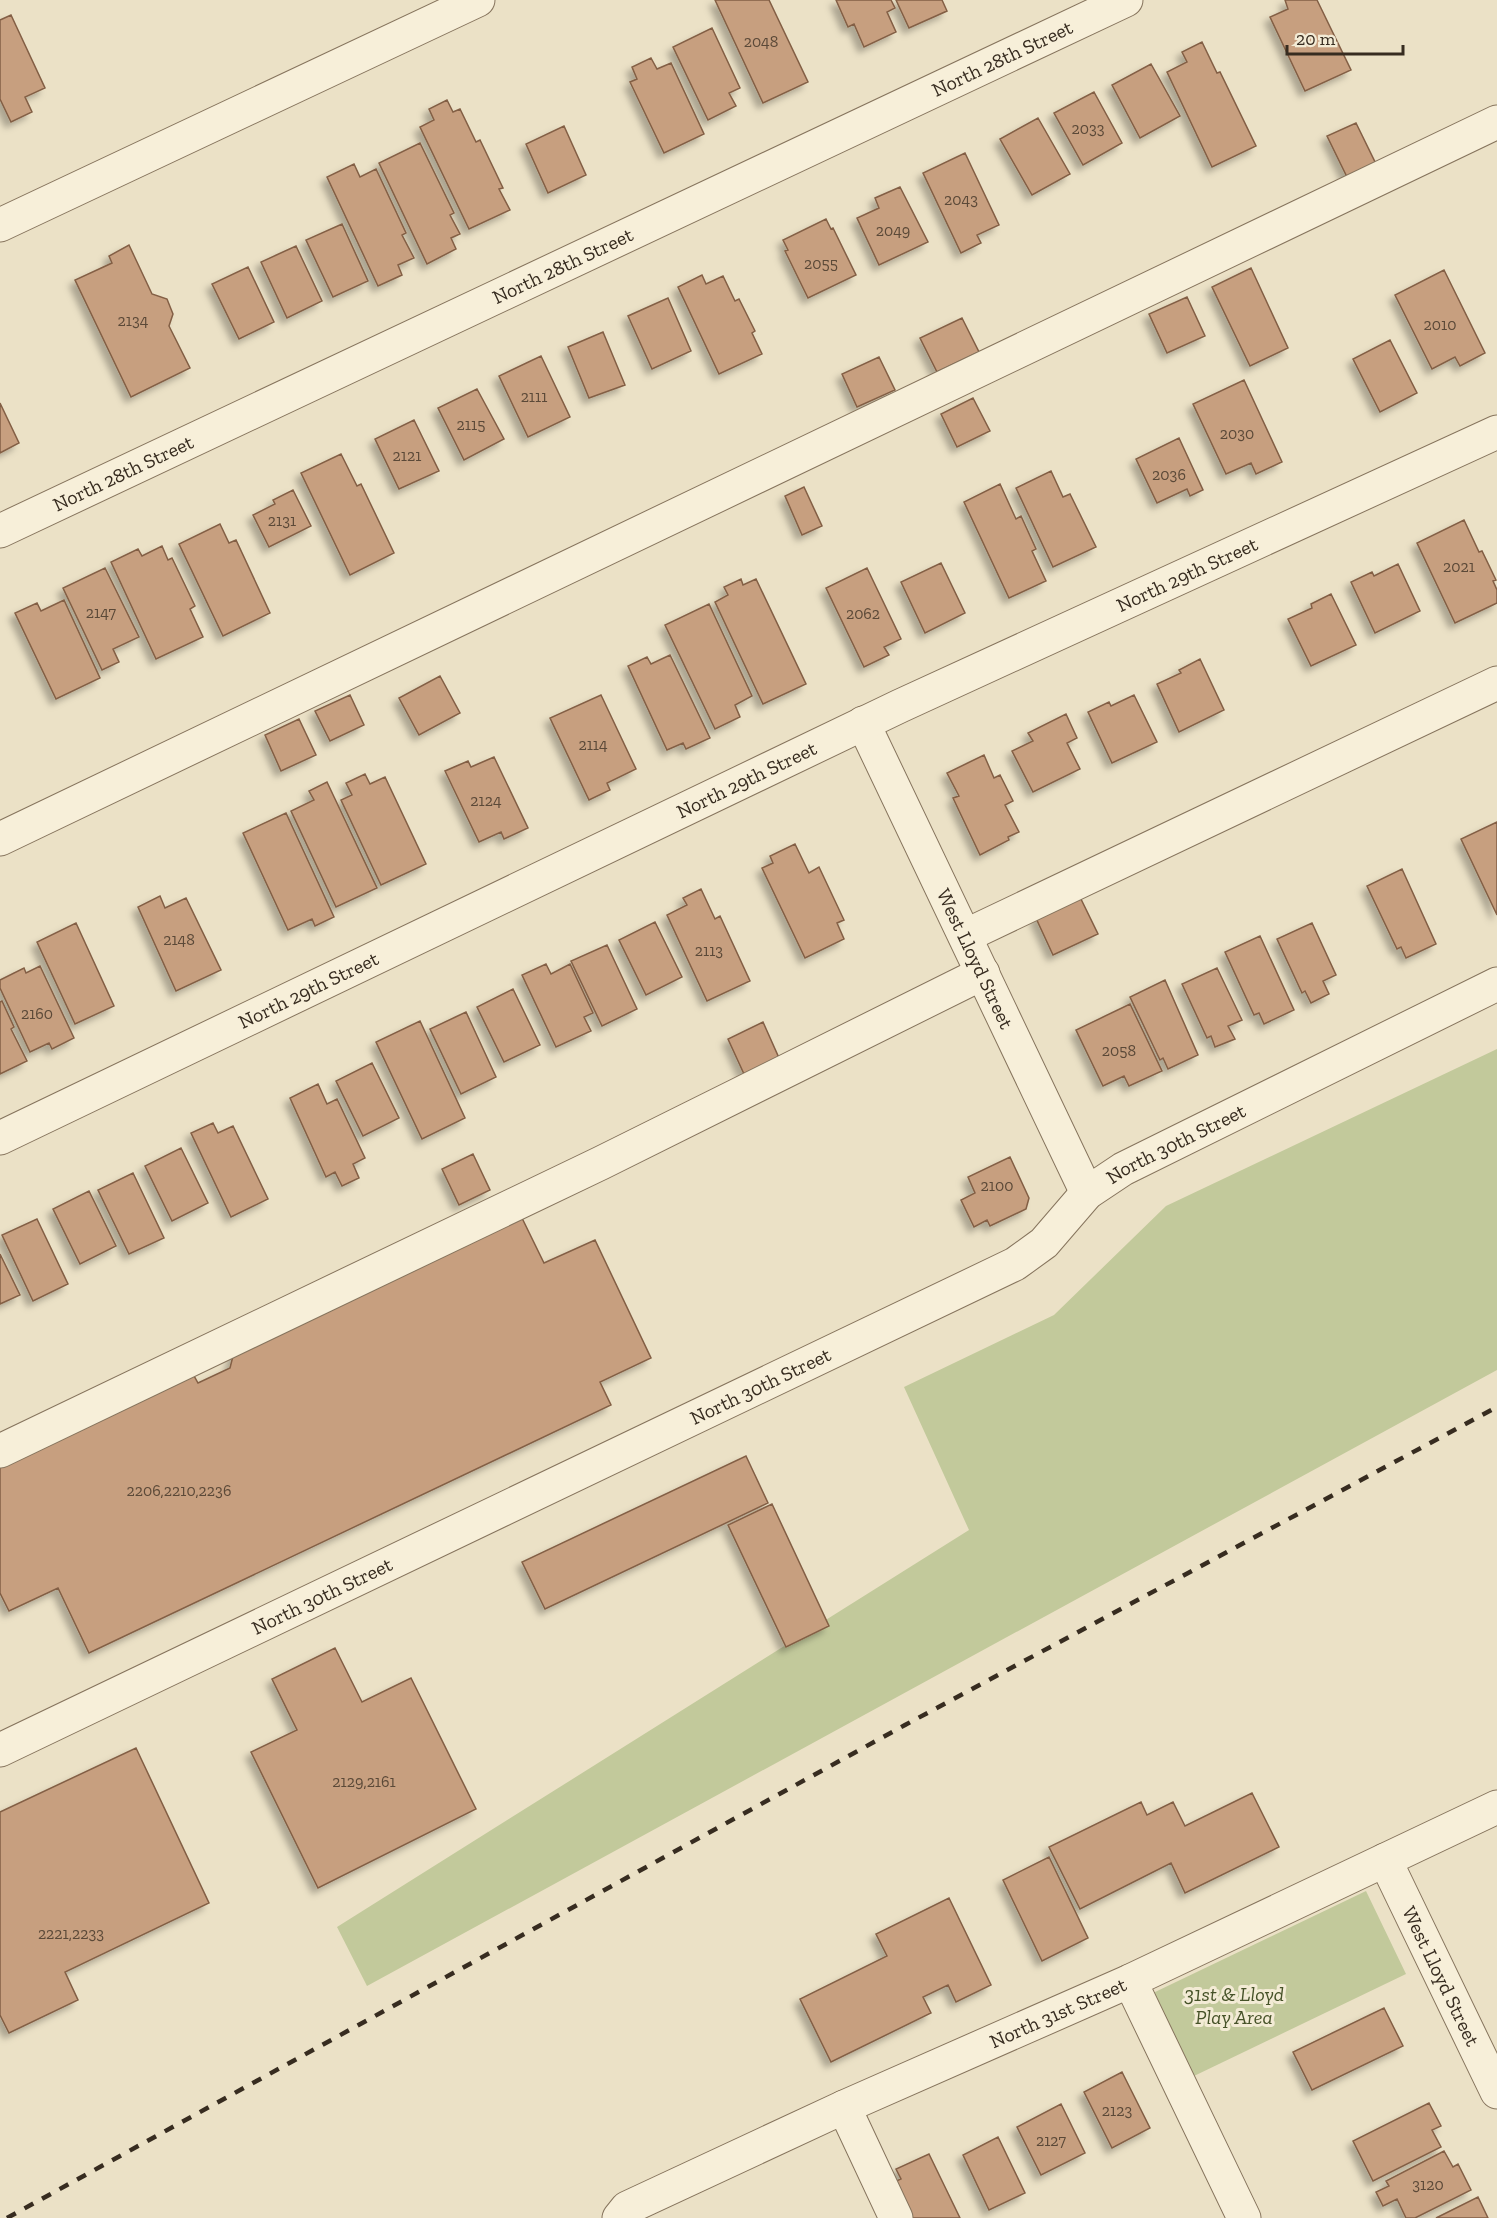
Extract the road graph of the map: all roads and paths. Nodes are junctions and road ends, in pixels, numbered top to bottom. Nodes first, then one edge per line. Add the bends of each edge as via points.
1 (478, 0) edge
2 (1126, 0) edge
3 (1497, 122) edge
4 (0, 225) edge
5 (1497, 432) edge
6 (0, 531) edge
7 (1497, 683) edge
8 (863, 723) junction
9 (0, 839) edge
10 (965, 936) junction
11 (982, 973) junction
12 (1497, 984) edge
13 (0, 1138) edge
14 (1087, 1193) junction
15 (0, 1451) edge
16 (0, 1750) edge
17 (1497, 1807) edge
18 (1385, 1860) junction
19 (1130, 1981) junction
20 (1497, 2092) edge
21 (844, 2107) junction
22 (619, 2218) edge
23 (896, 2218) edge
24 (1244, 2218) edge

1 - 4 street
2 - 6 street, North 28th Street
3 - 9 street
5 - 8 street, North 29th Street
7 - 10 street
8 - 10 street, West Lloyd Street
8 - 13 street, North 29th Street
10 - 11 street, West Lloyd Street
11 - 14 street, West Lloyd Street
11 - 15 street via 601,1163
12 - 14 street, North 30th Street via 1123,1169
14 - 16 street, North 30th Street via 1044,1244 1015,1264
17 - 18 street, North 31st Street
18 - 19 street, North 31st Street
18 - 20 street, West Lloyd Street
19 - 21 street, North 31st Street
19 - 24 street
21 - 22 street, North 31st Street via 627,2208
21 - 23 street

